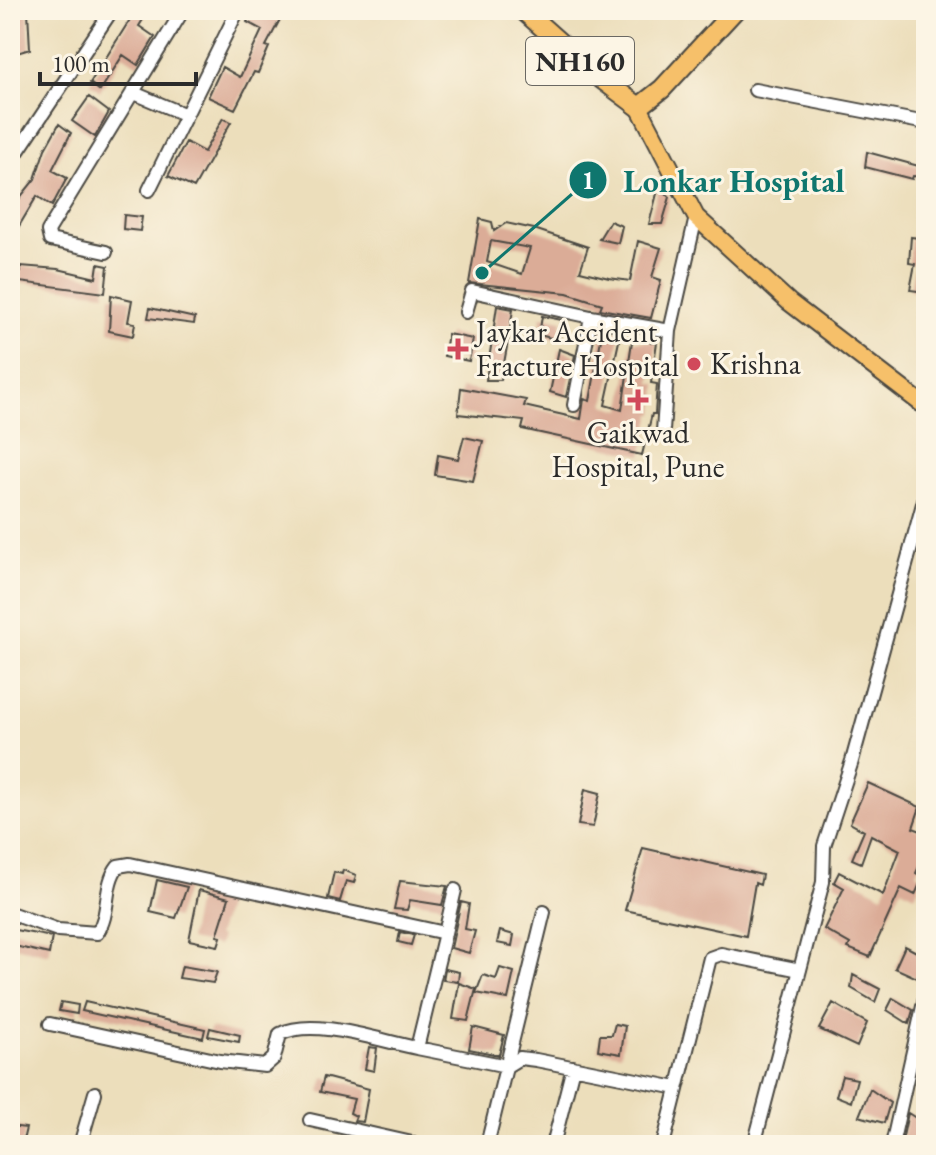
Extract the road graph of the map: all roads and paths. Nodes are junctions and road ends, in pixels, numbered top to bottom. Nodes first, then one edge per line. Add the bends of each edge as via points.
1 (112, 10) edge
2 (183, 10) edge
3 (238, 10) edge
4 (523, 10) edge
5 (735, 10) edge
6 (755, 90) dead end
7 (134, 93) junction
8 (639, 107) junction
9 (186, 115) junction
10 (926, 123) edge
11 (10, 163) edge
12 (149, 190) dead end
13 (696, 217) junction
14 (106, 252) dead end
15 (466, 312) dead end
16 (591, 317) junction
17 (670, 331) junction
18 (574, 405) dead end
19 (926, 407) edge
20 (663, 431) dead end
21 (926, 493) edge
22 (455, 890) dead end
23 (544, 912) dead end
24 (10, 913) edge
25 (445, 933) junction
26 (800, 970) junction
27 (926, 993) edge
28 (50, 1024) dead end
29 (417, 1048) junction
30 (507, 1066) junction
31 (573, 1067) junction
32 (677, 1088) junction
33 (95, 1093) dead end
34 (310, 1120) dead end
35 (391, 1142) edge
36 (80, 1145) edge
37 (421, 1145) edge
38 (487, 1145) edge
39 (553, 1145) edge
40 (663, 1145) edge
41 (754, 1145) edge
42 (892, 1145) edge

1 - 11 street
2 - 7 street
3 - 9 street
4 - 8 highway, NH160
5 - 8 highway, NH160
6 - 10 street
7 - 9 street
7 - 14 street via 48,231 50,240 61,245
8 - 13 main road
9 - 12 street
13 - 17 street
13 - 19 main road via 789,302
15 - 16 street via 472,291
16 - 17 street
16 - 18 street
17 - 20 street
21 - 26 street via 824,846 823,882
22 - 25 street
23 - 30 street
24 - 25 street via 58,930 97,933 112,874 118,866 130,864
25 - 29 street
26 - 32 street via 721,954 710,958
26 - 41 street
27 - 42 street
28 - 29 street via 265,1066 274,1058 280,1034 292,1028 314,1027
29 - 30 street
30 - 31 street via 520,1058
30 - 38 street
31 - 32 street
31 - 39 street
32 - 40 street
33 - 36 street
34 - 35 street
35 - 37 street

